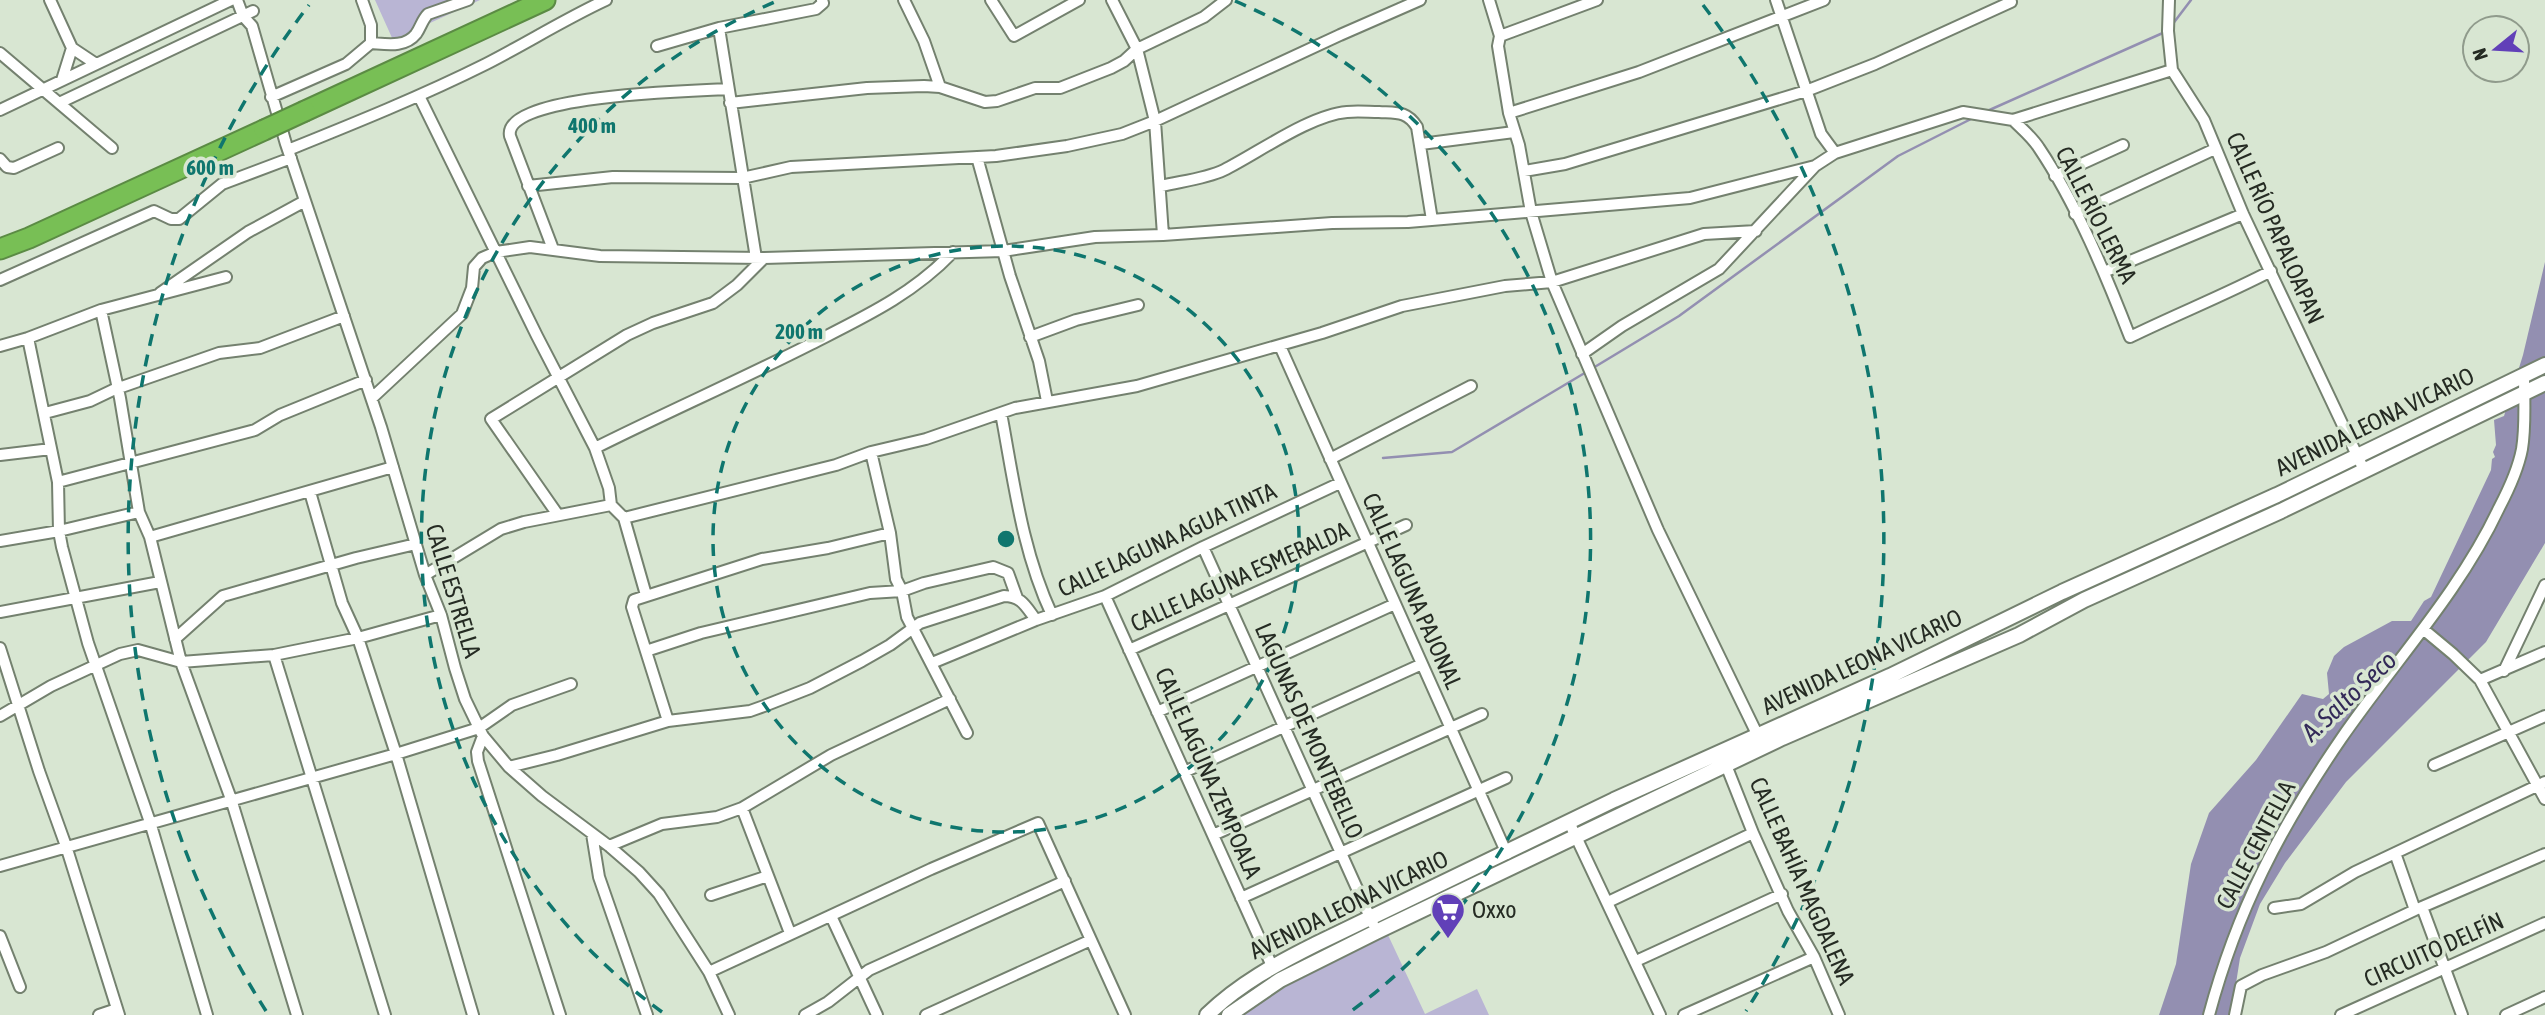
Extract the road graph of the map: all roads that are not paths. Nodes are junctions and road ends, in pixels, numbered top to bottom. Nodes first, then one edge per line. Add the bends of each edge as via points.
1 (50, 0) edge
2 (231, 0) edge
3 (237, 0) edge
4 (362, 0) edge
5 (468, 0) edge
6 (545, 0) edge
7 (606, 0) edge
8 (822, 0) edge
9 (904, 0) edge
10 (991, 0) edge
11 (1079, 0) edge
12 (1112, 0) edge
13 (1226, 0) edge
14 (1420, 0) edge
15 (1489, 0) edge
16 (1597, 0) edge
17 (1776, 0) edge
18 (1824, 0) edge
19 (2169, 0) edge
20 (2011, 2) dead end
21 (248, 9) edge
22 (1782, 18) junction
23 (719, 28) junction
24 (1500, 36) junction
25 (371, 43) junction
26 (657, 46) dead end
27 (72, 48) junction
28 (1137, 49) junction
29 (0, 53) edge
30 (96, 64) junction
31 (2172, 70) junction
32 (62, 80) junction
33 (940, 87) junction
34 (728, 89) junction
35 (41, 90) junction
36 (1806, 91) junction
37 (419, 96) junction
38 (271, 97) junction
39 (59, 103) junction
40 (730, 103) junction
41 (0, 110) edge
42 (1509, 113) junction
43 (2013, 120) junction
44 (1155, 121) junction
45 (1514, 132) junction
46 (1421, 144) junction
47 (2123, 145) dead end
48 (58, 148) dead end
49 (112, 148) dead end
50 (2216, 149) junction
51 (1835, 153) junction
52 (289, 154) junction
53 (977, 157) junction
54 (0, 159) edge
55 (1815, 166) junction
56 (1524, 171) junction
57 (2055, 176) junction
58 (741, 178) junction
59 (528, 186) junction
60 (1161, 186) junction
61 (305, 201) junction
62 (1531, 212) junction
63 (2075, 214) junction
64 (2243, 214) junction
65 (1432, 220) junction
66 (1756, 232) junction
67 (1163, 235) junction
68 (0, 249) edge
69 (553, 249) junction
70 (953, 251) junction
71 (1003, 251) junction
72 (496, 252) junction
73 (760, 258) junction
74 (2271, 271) junction
75 (2104, 272) junction
76 (226, 277) dead end
77 (0, 279) edge
78 (1552, 282) junction
79 (154, 298) junction
80 (1138, 305) dead end
81 (101, 310) junction
82 (344, 316) junction
83 (1030, 337) junction
84 (28, 338) junction
85 (0, 346) edge
86 (1280, 346) junction
87 (1582, 354) junction
88 (2545, 365) edge
89 (2524, 375) junction
90 (557, 376) junction
91 (366, 380) junction
92 (2545, 383) edge
93 (1471, 386) dead end
94 (118, 388) junction
95 (2524, 393) junction
96 (372, 398) junction
97 (1047, 401) junction
98 (45, 413) junction
99 (1001, 413) junction
100 (595, 448) junction
101 (51, 449) junction
102 (872, 452) junction
103 (0, 455) edge
104 (2357, 455) junction
105 (1330, 459) junction
106 (132, 461) junction
107 (393, 467) junction
108 (2364, 470) junction
109 (58, 482) junction
110 (1340, 483) junction
111 (310, 492) junction
112 (611, 505) junction
113 (139, 512) junction
114 (558, 515) junction
115 (624, 519) junction
116 (1406, 525) dead end
117 (59, 531) junction
118 (890, 533) junction
119 (149, 537) junction
120 (0, 541) edge
121 (1367, 542) junction
122 (416, 544) junction
123 (1203, 547) junction
124 (331, 564) junction
125 (425, 575) junction
126 (160, 582) junction
127 (2545, 585) edge
128 (902, 591) junction
129 (646, 595) junction
130 (1105, 596) junction
131 (76, 597) junction
132 (1017, 598) junction
133 (1395, 604) junction
134 (1229, 605) junction
135 (0, 612) edge
136 (441, 615) junction
137 (1052, 615) junction
138 (1036, 621) junction
139 (912, 628) junction
140 (2423, 629) junction
141 (358, 638) junction
142 (175, 639) junction
143 (0, 648) edge
144 (1129, 650) junction
145 (646, 651) junction
146 (2545, 652) edge
147 (274, 655) junction
148 (181, 662) junction
149 (932, 663) junction
150 (1422, 664) junction
151 (95, 666) junction
152 (1257, 667) junction
153 (2504, 671) junction
154 (2480, 680) junction
155 (571, 684) dead end
156 (950, 699) junction
157 (19, 703) junction
158 (2, 712) edge
159 (1157, 712) junction
160 (1482, 713) dead end
161 (2545, 716) edge
162 (668, 721) junction
163 (1284, 727) junction
164 (1451, 728) junction
165 (2509, 731) junction
166 (481, 732) junction
167 (967, 733) dead end
168 (1758, 736) junction
169 (396, 754) junction
170 (1726, 765) junction
171 (2434, 765) dead end
172 (509, 767) junction
173 (1184, 772) junction
174 (312, 776) junction
175 (1506, 778) dead end
176 (2541, 784) edge
177 (1313, 790) junction
178 (1479, 791) junction
179 (231, 799) junction
180 (2545, 799) edge
181 (742, 808) junction
182 (150, 822) junction
183 (1569, 822) junction
184 (1753, 833) junction
185 (592, 834) junction
186 (1213, 835) junction
187 (1576, 836) junction
188 (66, 846) junction
189 (609, 846) junction
190 (1507, 853) junction
191 (2395, 853) junction
192 (1341, 854) junction
193 (2545, 854) edge
194 (0, 866) edge
195 (768, 876) junction
196 (1065, 881) junction
197 (1782, 894) junction
198 (711, 895) dead end
199 (1241, 898) junction
200 (1608, 902) junction
201 (2274, 908) dead end
202 (2419, 908) junction
203 (831, 915) junction
204 (2545, 923) edge
205 (1373, 925) junction
206 (790, 933) junction
207 (0, 936) edge
208 (1091, 940) junction
209 (1814, 957) junction
210 (1636, 961) junction
211 (1272, 966) junction
212 (2445, 967) junction
213 (709, 972) junction
214 (860, 979) junction
215 (20, 988) dead end
216 (2545, 997) edge
217 (118, 1012) edge
218 (99, 1015) edge
219 (207, 1015) edge
220 (297, 1015) edge
221 (385, 1015) edge
222 (473, 1015) edge
223 (559, 1015) edge
224 (647, 1015) edge
225 (729, 1015) edge
226 (805, 1015) edge
227 (877, 1015) edge
228 (926, 1015) edge
229 (1125, 1015) edge
230 (1207, 1015) edge
231 (1229, 1015) edge
232 (1660, 1015) edge
233 (1684, 1015) edge
234 (1839, 1015) edge
235 (2209, 1015) edge
236 (2235, 1015) edge
237 (2341, 1015) edge
238 (2462, 1015) edge
239 (2506, 1015) edge

1 - 27 street
2 - 30 street
3 - 21 street
4 - 25 street via 371,25
5 - 25 street via 428,14 408,40 393,45
6 - 68 highway, bridge
7 - 37 street
8 - 23 street via 816,9
9 - 33 street
10 - 11 street via 1014,36
12 - 28 street
13 - 28 street via 1204,17
14 - 44 street
15 - 24 street
16 - 24 street
17 - 22 street
18 - 22 street
19 - 31 street, CALLE RÍO PAPALOAPAN
20 - 36 street
21 - 38 street, CALLE ESTRELLA
21 - 39 street
22 - 36 street
22 - 42 street via 1639,72
23 - 26 street
23 - 34 street
24 - 42 street
25 - 38 street via 346,64
27 - 30 street
27 - 32 street
28 - 33 street via 1124,61 1060,88 1035,88 997,101 985,102
28 - 44 street
29 - 35 street
30 - 32 street
31 - 43 street
31 - 50 street, CALLE RÍO PAPALOAPAN via 2204,120
32 - 35 street
33 - 40 street via 867,88
34 - 40 street
34 - 59 street via 574,101 512,123 508,129
35 - 39 street
35 - 41 street
36 - 51 street via 1821,134
36 - 56 street via 1565,164
37 - 52 street
37 - 72 street
38 - 52 street, CALLE ESTRELLA
39 - 49 street
40 - 58 street
42 - 45 street
43 - 51 street via 1964,111
43 - 57 street, CALLE RÍO LERMA via 2038,146
44 - 53 street via 1067,146
44 - 60 street
45 - 46 street
45 - 56 street
46 - 60 street via 1411,117 1347,111 1329,115 1224,170
46 - 65 street
47 - 57 street
48 - 54 street via 14,167
50 - 63 street
50 - 64 street, CALLE RÍO PAPALOAPAN
51 - 55 street
52 - 61 street, CALLE ESTRELLA
52 - 77 street via 222,184 178,219 154,211
53 - 58 street via 791,167
53 - 71 street
55 - 62 street via 1690,198
55 - 66 street
56 - 62 street
57 - 63 street, CALLE RÍO LERMA
58 - 59 street via 613,177
58 - 73 street
59 - 69 street
60 - 67 street
61 - 79 street via 248,232
61 - 82 street, CALLE ESTRELLA
62 - 65 street
62 - 78 street
63 - 75 street, CALLE RÍO LERMA
64 - 74 street, CALLE RÍO PAPALOAPAN
64 - 75 street
65 - 67 street
66 - 78 street via 1704,234
66 - 87 street via 1718,270
67 - 71 street via 1096,237
69 - 72 street
69 - 73 street via 600,256
70 - 71 street
70 - 73 street
70 - 100 street via 890,304
71 - 83 street
72 - 90 street
72 - 96 street via 474,267 467,305 457,321
73 - 90 street via 737,285 713,303 653,323
74 - 75 street, CALLE RÍO LERMA via 2130,337
74 - 104 street, CALLE RÍO PAPALOAPAN
76 - 79 street
78 - 86 street via 1504,286 1402,306
78 - 87 street
79 - 81 street
80 - 83 street
81 - 84 street
81 - 94 street
82 - 91 street, CALLE ESTRELLA
82 - 94 street via 260,348 219,353
83 - 97 street
84 - 85 street
84 - 98 street
86 - 97 street via 1137,386
86 - 105 street, CALLE LAGUNA PAJONAL
87 - 168 street via 1658,530
88 - 89 street, AVENIDA LEONA VICARIO
89 - 95 street, CALLE CENTELLA
89 - 104 street, AVENIDA LEONA VICARIO
90 - 100 street
90 - 114 street via 491,419
91 - 96 street, CALLE ESTRELLA
91 - 106 street via 279,415 255,430
92 - 95 street, AVENIDA LEONA VICARIO
93 - 105 street
94 - 98 street
94 - 106 street
95 - 108 street, AVENIDA LEONA VICARIO
95 - 140 street, CALLE CENTELLA via 2522,447 2509,489 2472,561
96 - 107 street, CALLE ESTRELLA
97 - 99 street
98 - 101 street
99 - 102 street
99 - 137 street via 1025,544
100 - 112 street
101 - 103 street
101 - 109 street
102 - 115 street
102 - 118 street
104 - 108 street, CALLE RÍO PAPALOAPAN
104 - 168 street, AVENIDA LEONA VICARIO
105 - 110 street, CALLE LAGUNA PAJONAL
106 - 109 street
106 - 113 street
107 - 111 street
107 - 122 street, CALLE ESTRELLA
108 - 170 street, AVENIDA LEONA VICARIO via 2084,600 2019,635
109 - 117 street
110 - 121 street, CALLE LAGUNA PAJONAL
110 - 123 street, CALLE LAGUNA AGUA TINTA
111 - 119 street
111 - 124 street
112 - 114 street
112 - 115 street
113 - 117 street
113 - 119 street
114 - 125 street via 501,529
115 - 129 street
116 - 121 street, CALLE LAGUNA ESMERALDA
117 - 120 street
117 - 131 street
118 - 128 street
118 - 129 street via 762,559
119 - 126 street
121 - 133 street, CALLE LAGUNA PAJONAL
121 - 134 street, CALLE LAGUNA ESMERALDA
122 - 124 street
122 - 125 street, CALLE ESTRELLA
123 - 130 street, CALLE LAGUNA AGUA TINTA
123 - 134 street, LAGUNAS DE MONTEBELLO
124 - 141 street
124 - 142 street via 223,596
125 - 136 street, CALLE ESTRELLA
126 - 131 street
126 - 142 street
127 - 153 street
128 - 132 street via 993,567 1009,573
128 - 139 street
128 - 145 street via 870,593 701,633
129 - 145 street via 632,602
130 - 137 street, CALLE LAGUNA AGUA TINTA
130 - 144 street, CALLE LAGUNA ZEMPOALA
131 - 135 street
131 - 151 street
132 - 138 street
132 - 139 street via 1004,596
133 - 150 street, CALLE LAGUNA PAJONAL
133 - 152 street
134 - 144 street, CALLE LAGUNA ESMERALDA
134 - 152 street, LAGUNAS DE MONTEBELLO
136 - 141 street
136 - 166 street, CALLE ESTRELLA via 465,699
137 - 138 street, CALLE LAGUNA AGUA TINTA
138 - 149 street, CALLE LAGUNA AGUA TINTA
139 - 149 street
139 - 162 street via 862,661 764,706
140 - 154 street
140 - 235 street, CALLE CENTELLA via 2295,808 2235,929
141 - 147 street
141 - 169 street
142 - 148 street
143 - 157 street
144 - 159 street, CALLE LAGUNA ZEMPOALA
145 - 162 street
146 - 153 street
147 - 148 street
147 - 174 street
148 - 151 street via 138,650
148 - 179 street
149 - 156 street
150 - 163 street
150 - 164 street, CALLE LAGUNA PAJONAL
151 - 157 street
151 - 182 street
152 - 159 street
152 - 163 street, LAGUNAS DE MONTEBELLO
153 - 154 street
154 - 165 street
155 - 166 street via 512,705
156 - 167 street
156 - 181 street via 831,755
157 - 158 street
157 - 188 street
159 - 173 street, CALLE LAGUNA ZEMPOALA
160 - 164 street
161 - 165 street
162 - 172 street
163 - 173 street
163 - 177 street, LAGUNAS DE MONTEBELLO
164 - 177 street
164 - 178 street, CALLE LAGUNA PAJONAL
165 - 171 street
165 - 176 street
166 - 169 street
166 - 172 street, CALLE ESTRELLA
166 - 223 street via 478,761
168 - 183 street, AVENIDA LEONA VICARIO
169 - 174 street
169 - 222 street
170 - 184 street, CALLE BAHÍA MAGDALENA
170 - 187 street, AVENIDA LEONA VICARIO
172 - 185 street, CALLE ESTRELLA
173 - 186 street, CALLE LAGUNA ZEMPOALA
174 - 179 street
174 - 221 street
175 - 178 street
176 - 180 street
176 - 191 street
177 - 186 street
177 - 192 street, LAGUNAS DE MONTEBELLO
178 - 190 street, CALLE LAGUNA PAJONAL
178 - 192 street
179 - 182 street
179 - 220 street
181 - 189 street via 717,817 662,824
181 - 195 street
182 - 188 street
182 - 219 street
183 - 187 street
183 - 190 street, AVENIDA LEONA VICARIO
184 - 197 street, CALLE BAHÍA MAGDALENA
184 - 200 street
185 - 189 street, CALLE ESTRELLA
185 - 224 street via 599,877
186 - 199 street, CALLE LAGUNA ZEMPOALA
187 - 200 street
187 - 205 street, AVENIDA LEONA VICARIO
188 - 194 street
188 - 217 street
189 - 213 street, CALLE ESTRELLA via 659,894
190 - 205 street, AVENIDA LEONA VICARIO
191 - 201 street via 2301,904
191 - 202 street
192 - 199 street
192 - 205 street, LAGUNAS DE MONTEBELLO
193 - 202 street
195 - 198 street
195 - 206 street
196 - 203 street via 1038,823
196 - 208 street
196 - 214 street
197 - 209 street, CALLE BAHÍA MAGDALENA
197 - 210 street
199 - 211 street, CALLE LAGUNA ZEMPOALA
200 - 210 street
202 - 212 street
202 - 236 street via 2241,986
203 - 206 street
203 - 214 street
204 - 212 street, CIRCUITO DELFÍN
205 - 211 street, AVENIDA LEONA VICARIO
205 - 231 street, AVENIDA LEONA VICARIO
206 - 213 street
207 - 215 street
208 - 228 street
208 - 229 street
209 - 233 street
209 - 234 street, CALLE BAHÍA MAGDALENA
210 - 232 street
211 - 230 street, AVENIDA LEONA VICARIO
212 - 237 street, CIRCUITO DELFÍN
212 - 238 street
213 - 225 street, CALLE ESTRELLA
214 - 226 street
214 - 227 street
216 - 239 street
217 - 218 street

